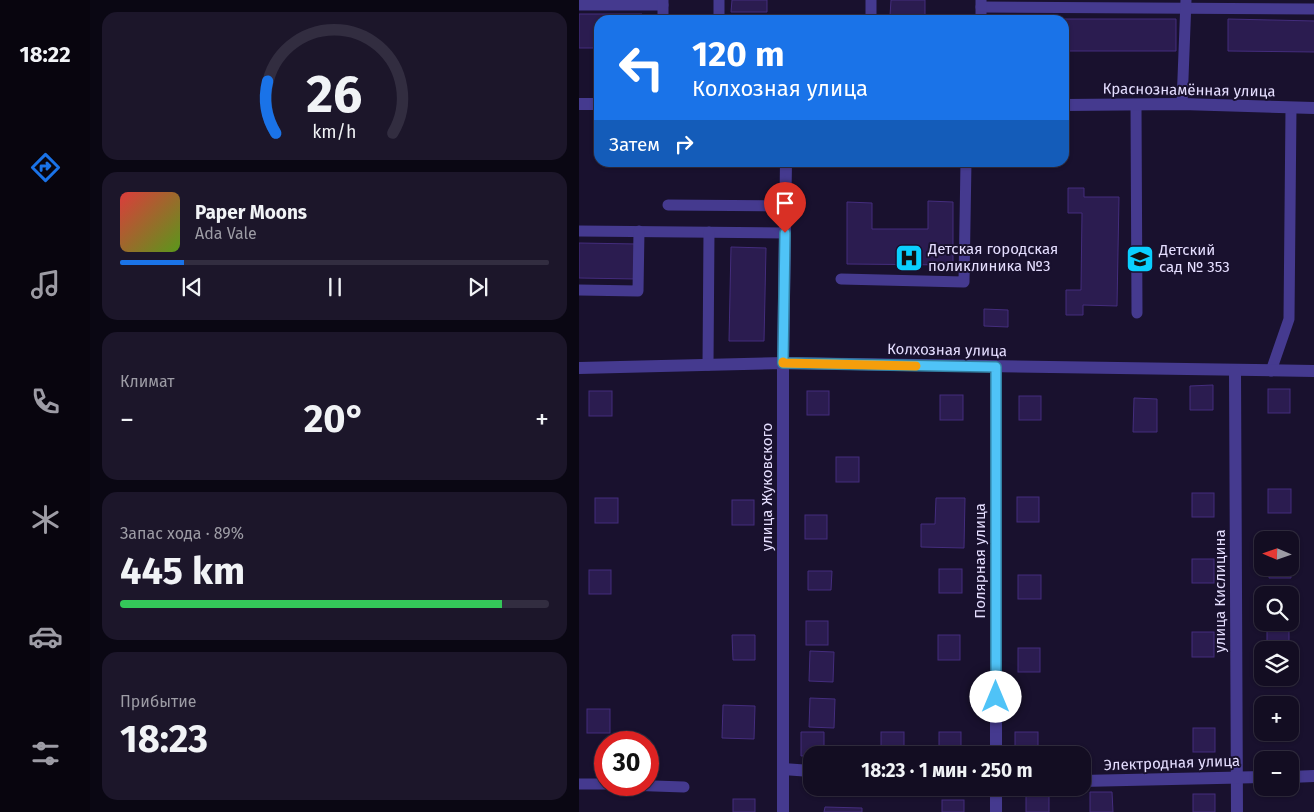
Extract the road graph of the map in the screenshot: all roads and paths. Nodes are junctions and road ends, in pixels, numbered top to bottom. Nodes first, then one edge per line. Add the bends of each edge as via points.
1 (719, 0) edge
2 (871, 0) edge
3 (663, 3) edge
4 (981, 4) edge
5 (1186, 4) edge
6 (579, 5) edge
7 (1314, 9) edge
8 (719, 15) edge
9 (871, 15) edge
10 (579, 104) edge
11 (594, 104) edge
12 (1182, 104) junction
13 (1069, 105) edge
14 (1136, 105) junction
15 (1291, 108) junction
16 (1314, 108) edge
17 (786, 167) edge
18 (966, 167) edge
19 (668, 205) dead end
20 (786, 206) junction
21 (579, 231) edge
22 (639, 232) junction
23 (709, 232) junction
24 (785, 233) junction
25 (841, 279) dead end
26 (579, 290) edge
27 (1137, 313) dead end
28 (783, 363) junction
29 (708, 365) junction
30 (996, 367) junction
31 (579, 368) edge
32 (1235, 371) junction
33 (1271, 371) junction
34 (1314, 371) edge
35 (996, 746) edge
36 (783, 769) junction
37 (803, 770) edge
38 (1314, 776) edge
39 (1237, 777) junction
40 (1254, 777) edge
41 (1299, 777) edge
42 (1091, 781) edge
43 (579, 784) edge
44 (594, 784) edge
45 (659, 786) edge
46 (684, 787) dead end
47 (996, 796) edge
48 (783, 812) edge
49 (996, 812) edge
50 (1237, 812) edge

1 - 8 lane
2 - 9 lane
3 - 6 lane
4 - 5 lane
5 - 7 lane
5 - 12 lane
10 - 11 street
12 - 14 street, Краснознамённая улица
12 - 15 street, Краснознамённая улица
13 - 14 street, Краснознамённая улица
14 - 27 lane
15 - 16 street, Краснознамённая улица
15 - 33 lane via 1289,319
17 - 20 street, улица Жуковского
18 - 25 lane via 964,282
19 - 20 lane
20 - 24 street, улица Жуковского
21 - 22 lane
22 - 23 lane
22 - 26 lane via 638,291
23 - 24 lane
23 - 29 lane
24 - 28 street, улица Жуковского
28 - 29 street, Колхозная улица
28 - 30 street, Колхозная улица
28 - 36 street, улица Жуковского
29 - 31 street, Колхозная улица
30 - 32 street, Колхозная улица
30 - 35 street, Полярная улица
32 - 33 street, Колхозная улица
32 - 39 street, улица Кислицина
33 - 34 street, Колхозная улица
36 - 37 street
36 - 48 street, улица Жуковского
38 - 41 street
39 - 40 street, Электродная улица
39 - 42 street, Электродная улица
39 - 50 street, улица Кислицина
43 - 44 lane
45 - 46 lane
47 - 49 street

